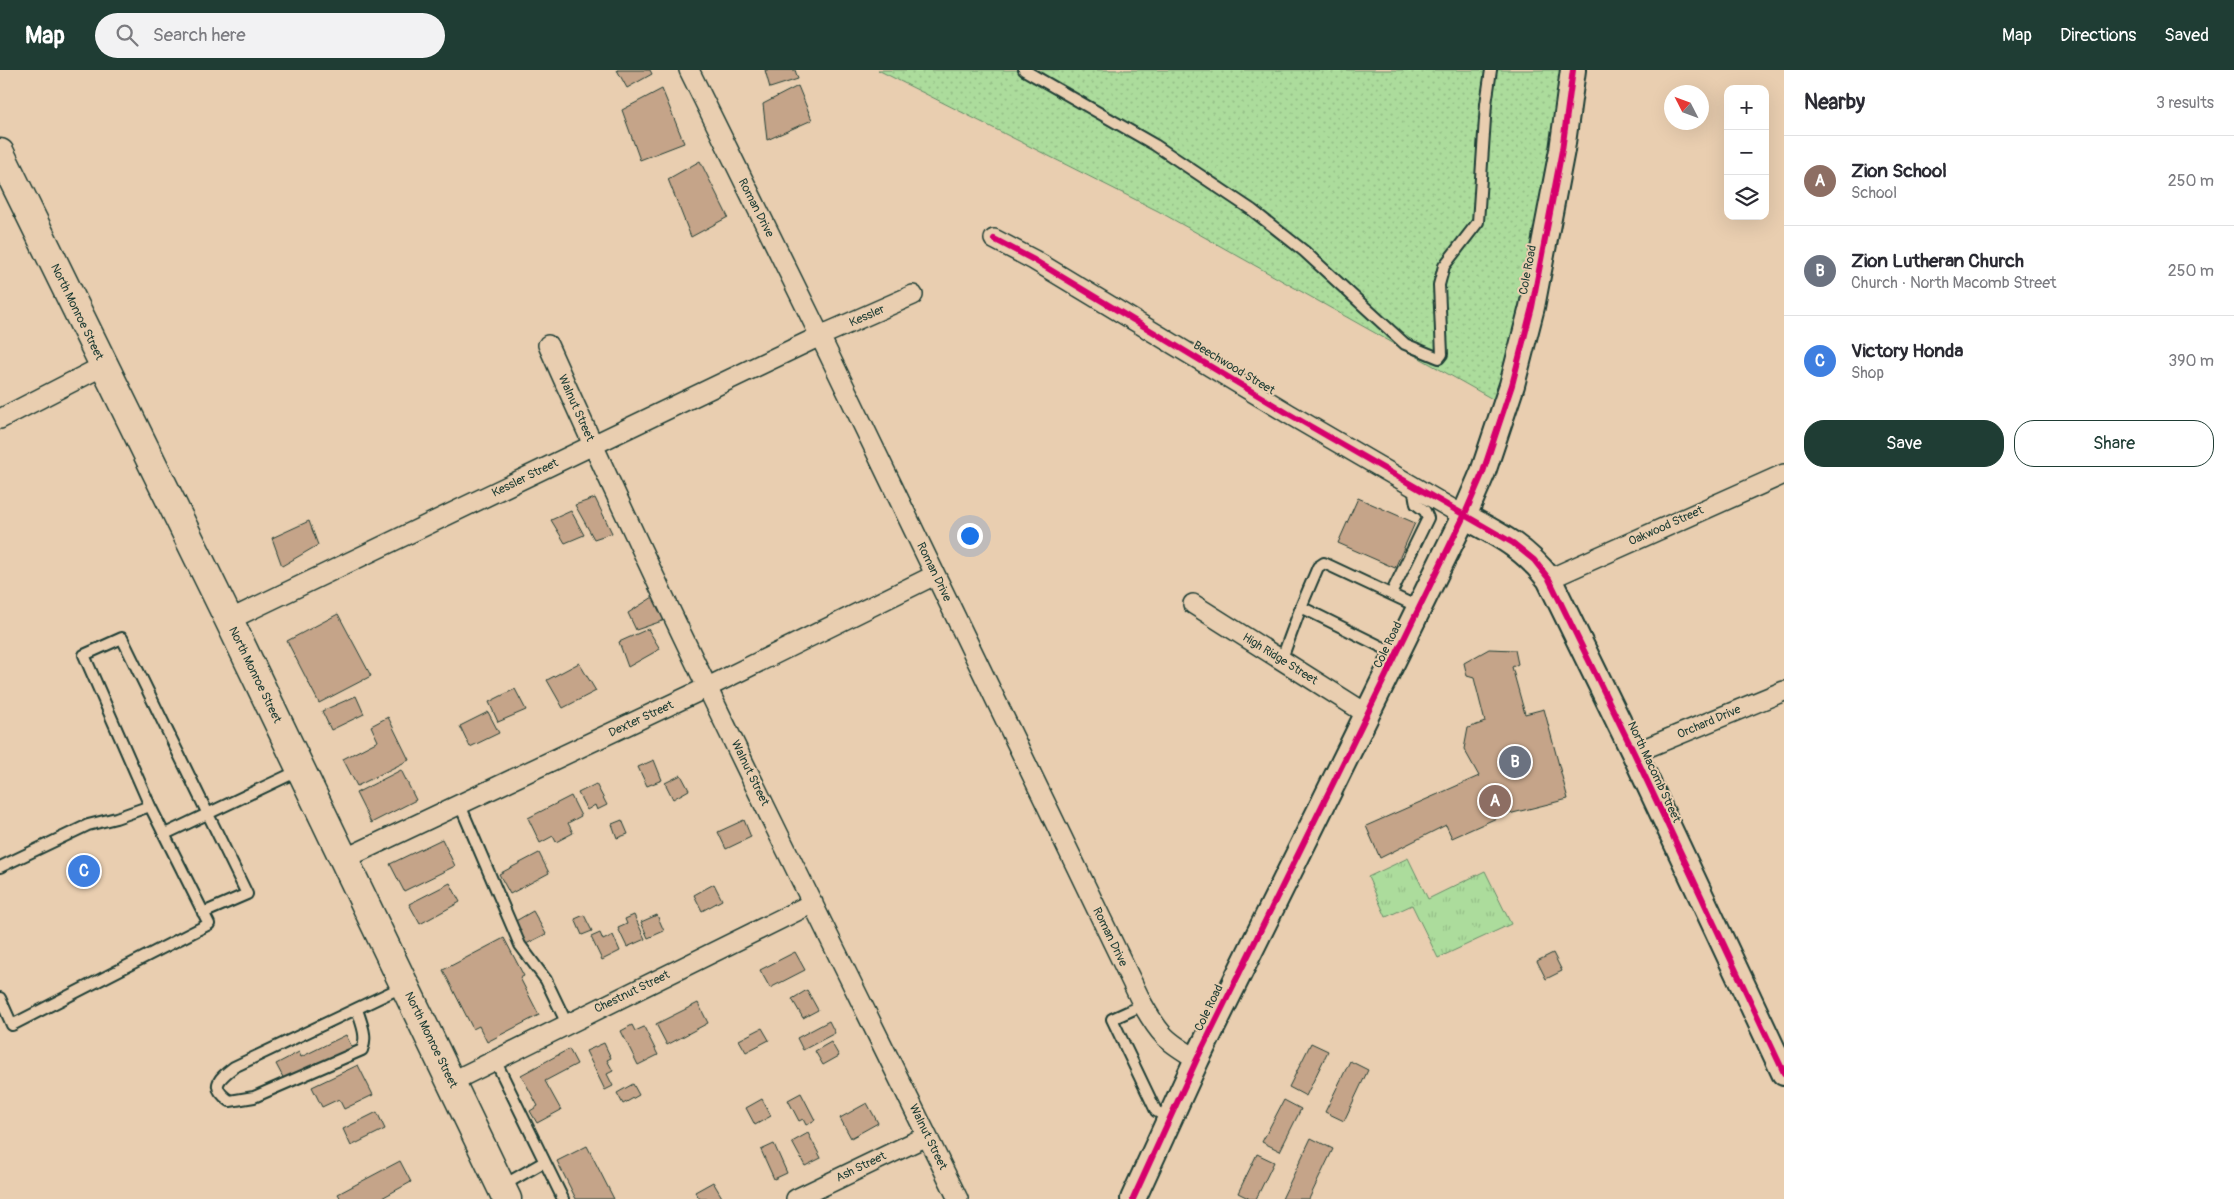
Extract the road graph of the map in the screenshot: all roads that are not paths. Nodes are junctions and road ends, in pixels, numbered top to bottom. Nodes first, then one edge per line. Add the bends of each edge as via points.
1 (688, 70) edge
2 (1024, 70) edge
3 (1491, 70) edge
4 (1573, 70) edge
5 (0, 153) edge
6 (994, 239) dead end
7 (913, 296) dead end
8 (820, 336) junction
9 (548, 345) dead end
10 (103, 366) junction
11 (0, 418) edge
12 (593, 445) junction
13 (1784, 474) edge
14 (1413, 487) junction
15 (1464, 516) junction
16 (935, 575) junction
17 (1549, 579) junction
18 (1391, 594) junction
19 (1193, 604) dead end
20 (1302, 607) junction
21 (1418, 607) junction
22 (229, 620) junction
23 (1396, 654) junction
24 (1281, 660) junction
25 (708, 687) junction
26 (1784, 691) edge
27 (1367, 714) junction
28 (1634, 753) junction
29 (301, 769) junction
30 (460, 804) junction
31 (150, 806) junction
32 (208, 814) junction
33 (165, 834) junction
34 (344, 859) junction
35 (0, 867) edge
36 (813, 903) junction
37 (203, 913) junction
38 (405, 986) junction
39 (0, 998) edge
40 (1143, 1005) junction
41 (357, 1009) junction
42 (567, 1024) junction
43 (1197, 1059) junction
44 (495, 1060) junction
45 (1784, 1073) edge
46 (451, 1082) junction
47 (1169, 1119) junction
48 (927, 1136) junction
49 (544, 1162) junction
50 (504, 1193) edge
51 (563, 1199) edge
52 (796, 1199) edge
53 (958, 1199) edge
54 (1133, 1199) edge

1 - 8 street, Roman Drive
2 - 3 lane via 1155,145 1252,210 1304,251 1404,344 1439,358 1442,354 1439,285 1444,266 1470,234 1479,217
4 - 15 street, Cole Road via 1562,150 1532,307 1512,385
5 - 10 main road, North Monroe Street
6 - 14 street, Beechwood Street
7 - 8 street, Kessler
8 - 12 street, Kessler Street
8 - 16 street, Roman Drive
9 - 12 street, Walnut Street
10 - 11 street
10 - 22 main road, North Monroe Street
12 - 22 street, Kessler Street
12 - 25 street, Walnut Street
13 - 17 street, Oakwood Street
14 - 15 street, Beechwood Street
14 - 18 lane via 1416,504 1428,518
15 - 17 street, North Macomb Street via 1513,543 1534,560
15 - 21 street, Cole Road
16 - 25 street, Dexter Street
16 - 40 street, Roman Drive
17 - 28 street, North Macomb Street
18 - 20 lane via 1324,563 1318,568
18 - 21 lane
19 - 24 street, High Ridge Street
20 - 23 lane
20 - 24 lane
21 - 23 street, Cole Road
22 - 29 main road, North Monroe Street
23 - 27 street, Cole Road
24 - 27 street, High Ridge Street
25 - 30 street, Dexter Street
25 - 36 street, Walnut Street
26 - 28 street, Orchard Drive
27 - 43 street, Cole Road
28 - 45 street, North Macomb Street
29 - 32 lane
29 - 34 main road, North Monroe Street
30 - 34 street, Dexter Street
30 - 42 lane via 520,945 546,980
31 - 32 lane via 84,655 122,638
31 - 33 lane
31 - 35 lane via 88,825
32 - 33 lane
32 - 37 lane via 247,894
33 - 37 lane
34 - 38 main road, North Monroe Street
36 - 42 street, Chestnut Street
36 - 48 street, Walnut Street
37 - 39 lane via 209,924 12,1024
38 - 41 lane
38 - 46 main road, North Monroe Street
40 - 43 street, Roman Drive via 1156,1028 1171,1044
40 - 47 lane via 1112,1018 1156,1111
41 - 41 lane via 234,1067 221,1077 217,1086 219,1093 230,1101 254,1097 362,1050 364,1032
42 - 44 street, Chestnut Street
43 - 47 street, Cole Road
44 - 46 street, Chestnut Street
44 - 49 lane
46 - 50 main road, North Monroe Street
47 - 54 street, Cole Road
48 - 52 street, Ash Street
48 - 53 street, Walnut Street
49 - 50 lane
49 - 51 lane

